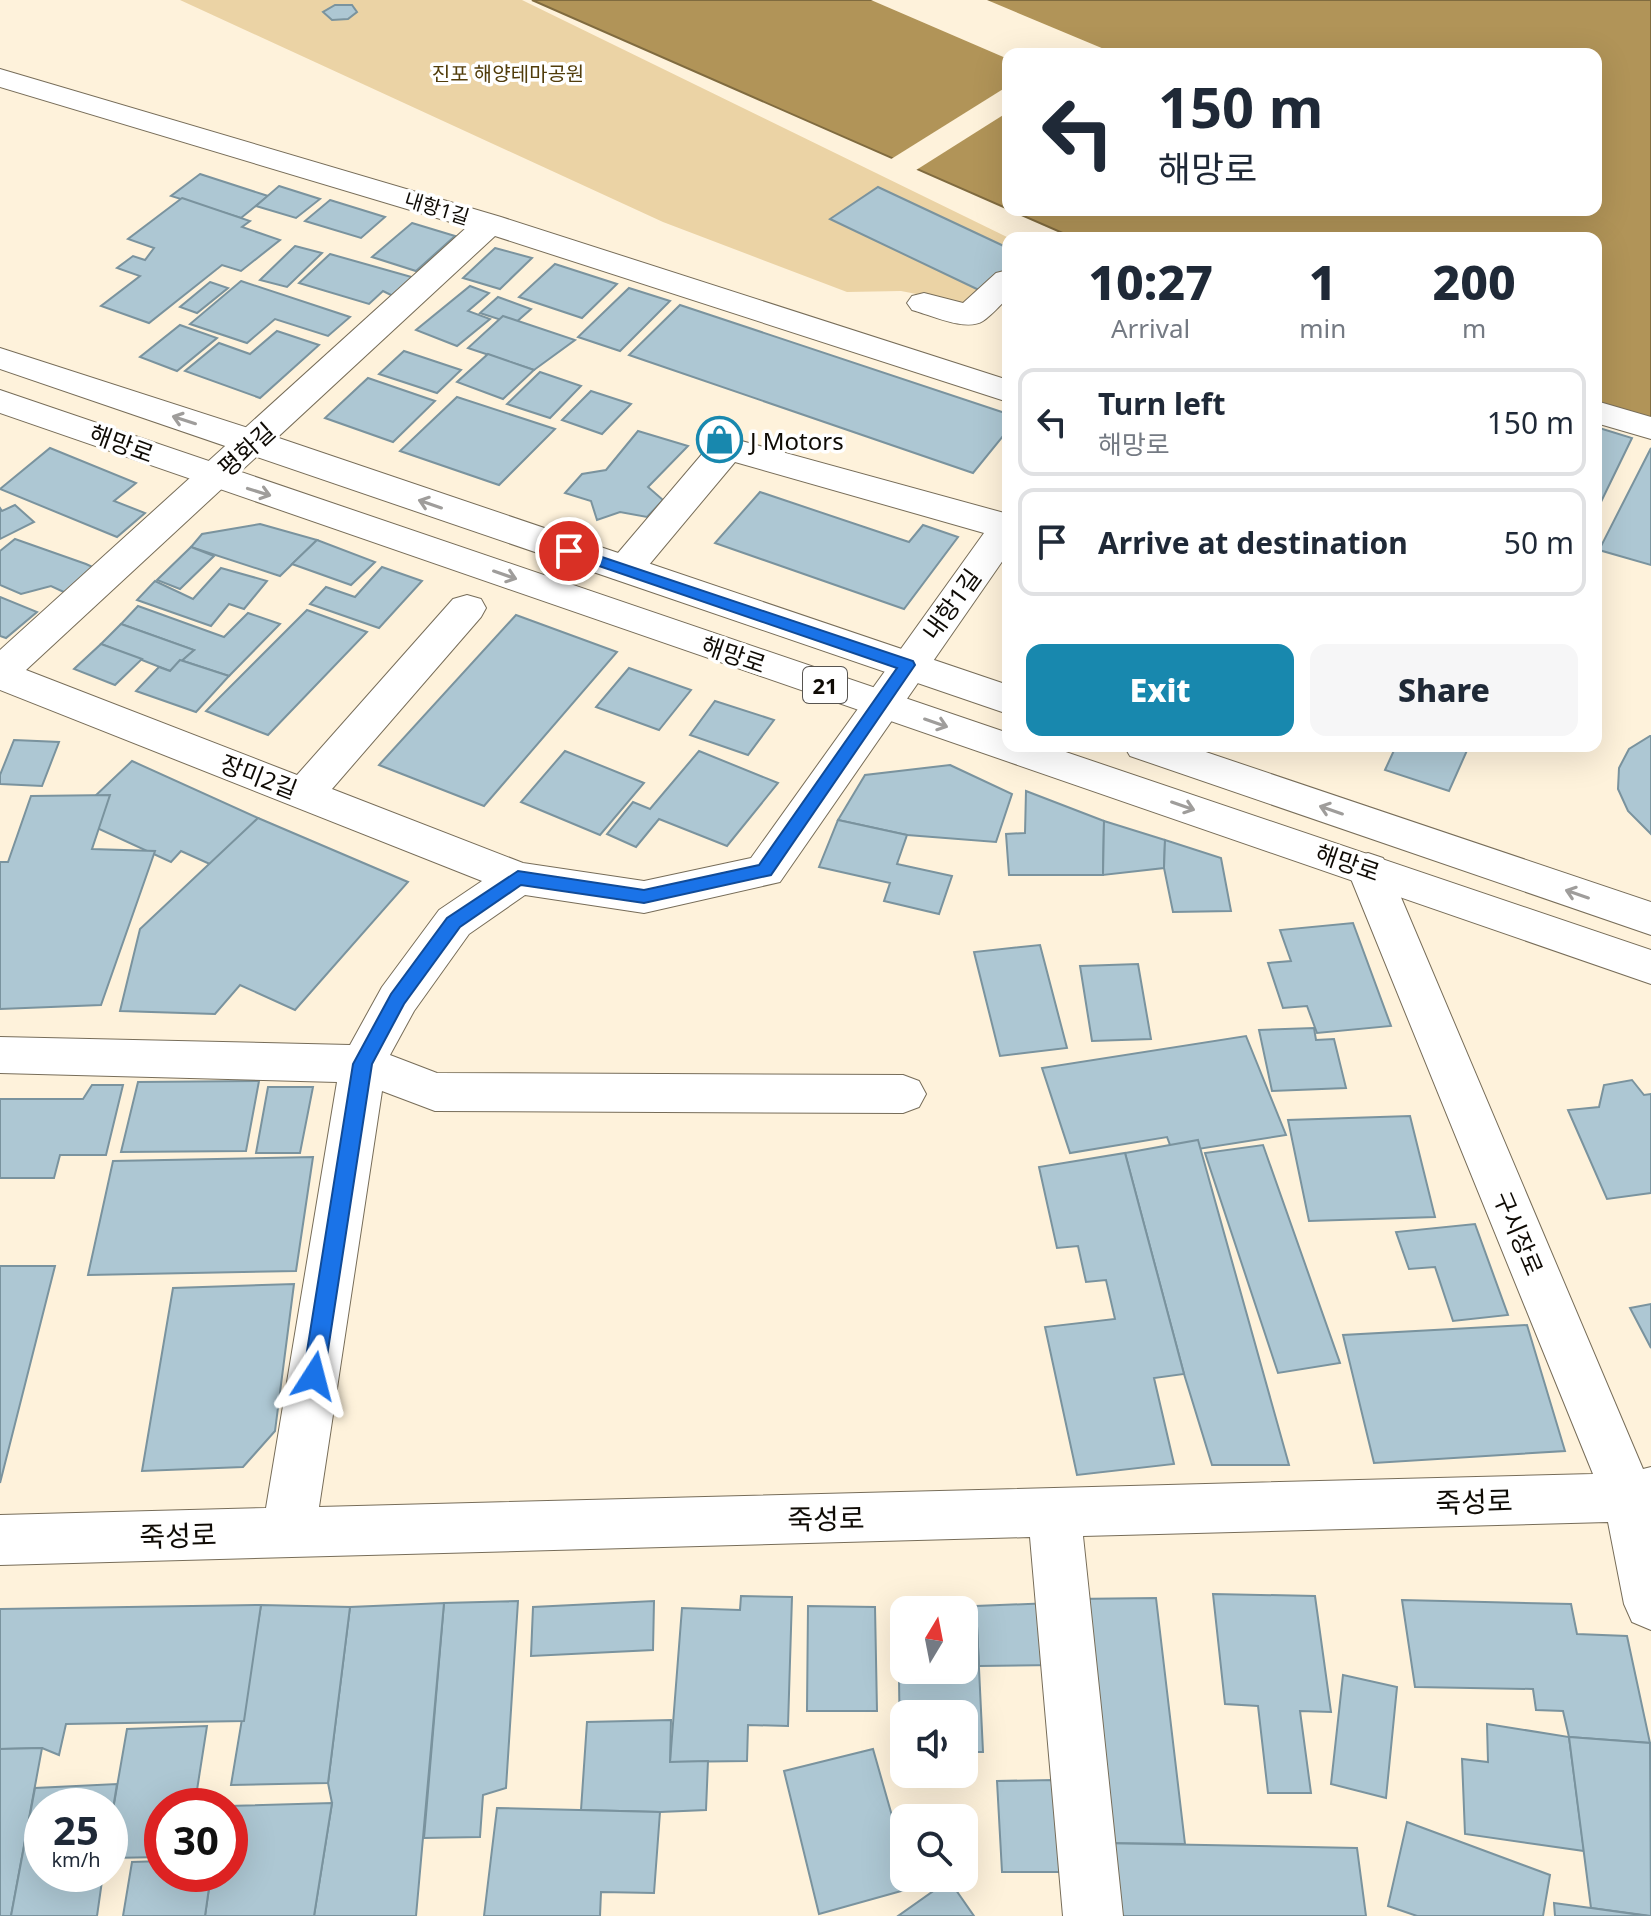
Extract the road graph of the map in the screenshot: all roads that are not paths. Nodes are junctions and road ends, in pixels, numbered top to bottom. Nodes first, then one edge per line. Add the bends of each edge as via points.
1 (0, 78) edge
2 (490, 224) junction
3 (1002, 286) edge
4 (876, 347) junction
5 (0, 358) edge
6 (1002, 389) edge
7 (0, 401) edge
8 (1602, 414) edge
9 (1651, 428) edge
10 (254, 442) junction
11 (214, 477) junction
12 (1002, 524) edge
13 (1002, 534) edge
14 (625, 569) junction
15 (467, 608) dead end
16 (907, 665) junction
17 (0, 674) edge
18 (1002, 698) edge
19 (880, 704) junction
20 (1002, 745) edge
21 (1022, 752) edge
22 (1162, 752) edge
23 (304, 794) junction
24 (1368, 869) junction
25 (518, 878) junction
26 (1651, 919) edge
27 (1651, 967) edge
28 (0, 1055) edge
29 (363, 1064) junction
30 (903, 1094) dead end
31 (1640, 1494) edge
32 (1054, 1512) junction
33 (289, 1532) junction
34 (0, 1540) edge
35 (1651, 1604) edge
36 (1093, 1916) edge

1 - 2 street, 내항1길
2 - 4 street, 내항1길
2 - 10 street, 평화길
3 - 4 street via 970,315 912,297
4 - 6 street, 내항1길
10 -> 5 street, 해망로 / 21
7 - 11 street, 해망로 / 21
8 - 9 street
10 - 11 street, 평화길
14 -> 10 street, 해망로 / 21
11 - 17 street, 평화길
11 -> 19 street, 해망로 / 21
12 - 14 street via 727,448
13 - 16 street, 내항1길
14 - 16 street, 해망로 / 21
15 - 23 street
16 - 18 street, 해망로 / 21
16 - 19 street, 내항1길
17 - 23 street, 장미2길
19 -> 20 street, 해망로 / 21
19 - 25 street, 내항1길 via 765,871 644,897
21 -> 24 street, 해망로 / 21
26 -> 22 street, 해망로
23 - 25 street, 장미2길
24 - 27 street, 해망로 / 21
24 - 31 street, 구시장로
25 - 29 street via 454,922 398,999
28 - 29 street
29 - 30 street via 435,1092
29 - 33 street
31 - 32 street, 죽성로
31 - 35 street, 구시장로
32 - 33 street, 죽성로
32 - 36 street
33 - 34 street, 죽성로

